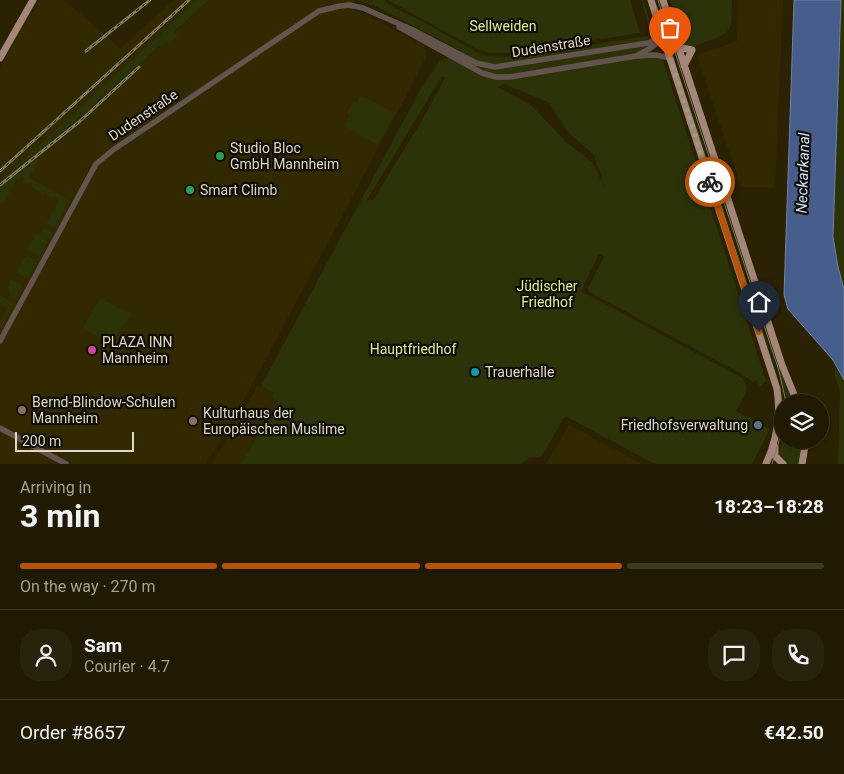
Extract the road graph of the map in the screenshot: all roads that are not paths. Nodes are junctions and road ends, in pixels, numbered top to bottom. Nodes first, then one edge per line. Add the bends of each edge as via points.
1 (33, 0) edge
2 (651, 0) edge
3 (663, 0) edge
4 (381, 16) junction
5 (657, 19) junction
6 (671, 24) junction
7 (663, 38) junction
8 (678, 47) junction
9 (636, 56) junction
10 (0, 58) edge
11 (670, 58) junction
12 (684, 66) junction
13 (685, 105) junction
14 (698, 108) junction
15 (0, 341) edge
16 (777, 394) edge
17 (793, 394) edge
18 (0, 428) edge
19 (774, 444) edge
20 (775, 449) edge
21 (806, 450) edge
22 (66, 464) edge
23 (766, 464) edge
24 (783, 464) edge
25 (802, 464) edge

1 - 10 main road
2 - 5 main road
3 - 6 main road
4 - 5 street, Dudenstraße via 469,60 495,66 652,42 657,34
4 - 9 street, Dudenstraße via 476,70 496,77
4 - 15 street, Dudenstraße via 349,5 319,11 101,158
5 - 7 main road
6 - 7 street
6 - 8 main road
7 - 9 street, Dudenstraße
7 - 11 main road
8 - 12 main road
8 - 12 main road via 692,50
9 - 11 street, Dudenstraße
11 - 13 main road
12 - 14 main road
13 - 14 main road via 691,111
13 - 16 main road
14 - 17 main road
18 - 22 street
19 - 23 main road
20 - 24 main road
21 - 25 main road

